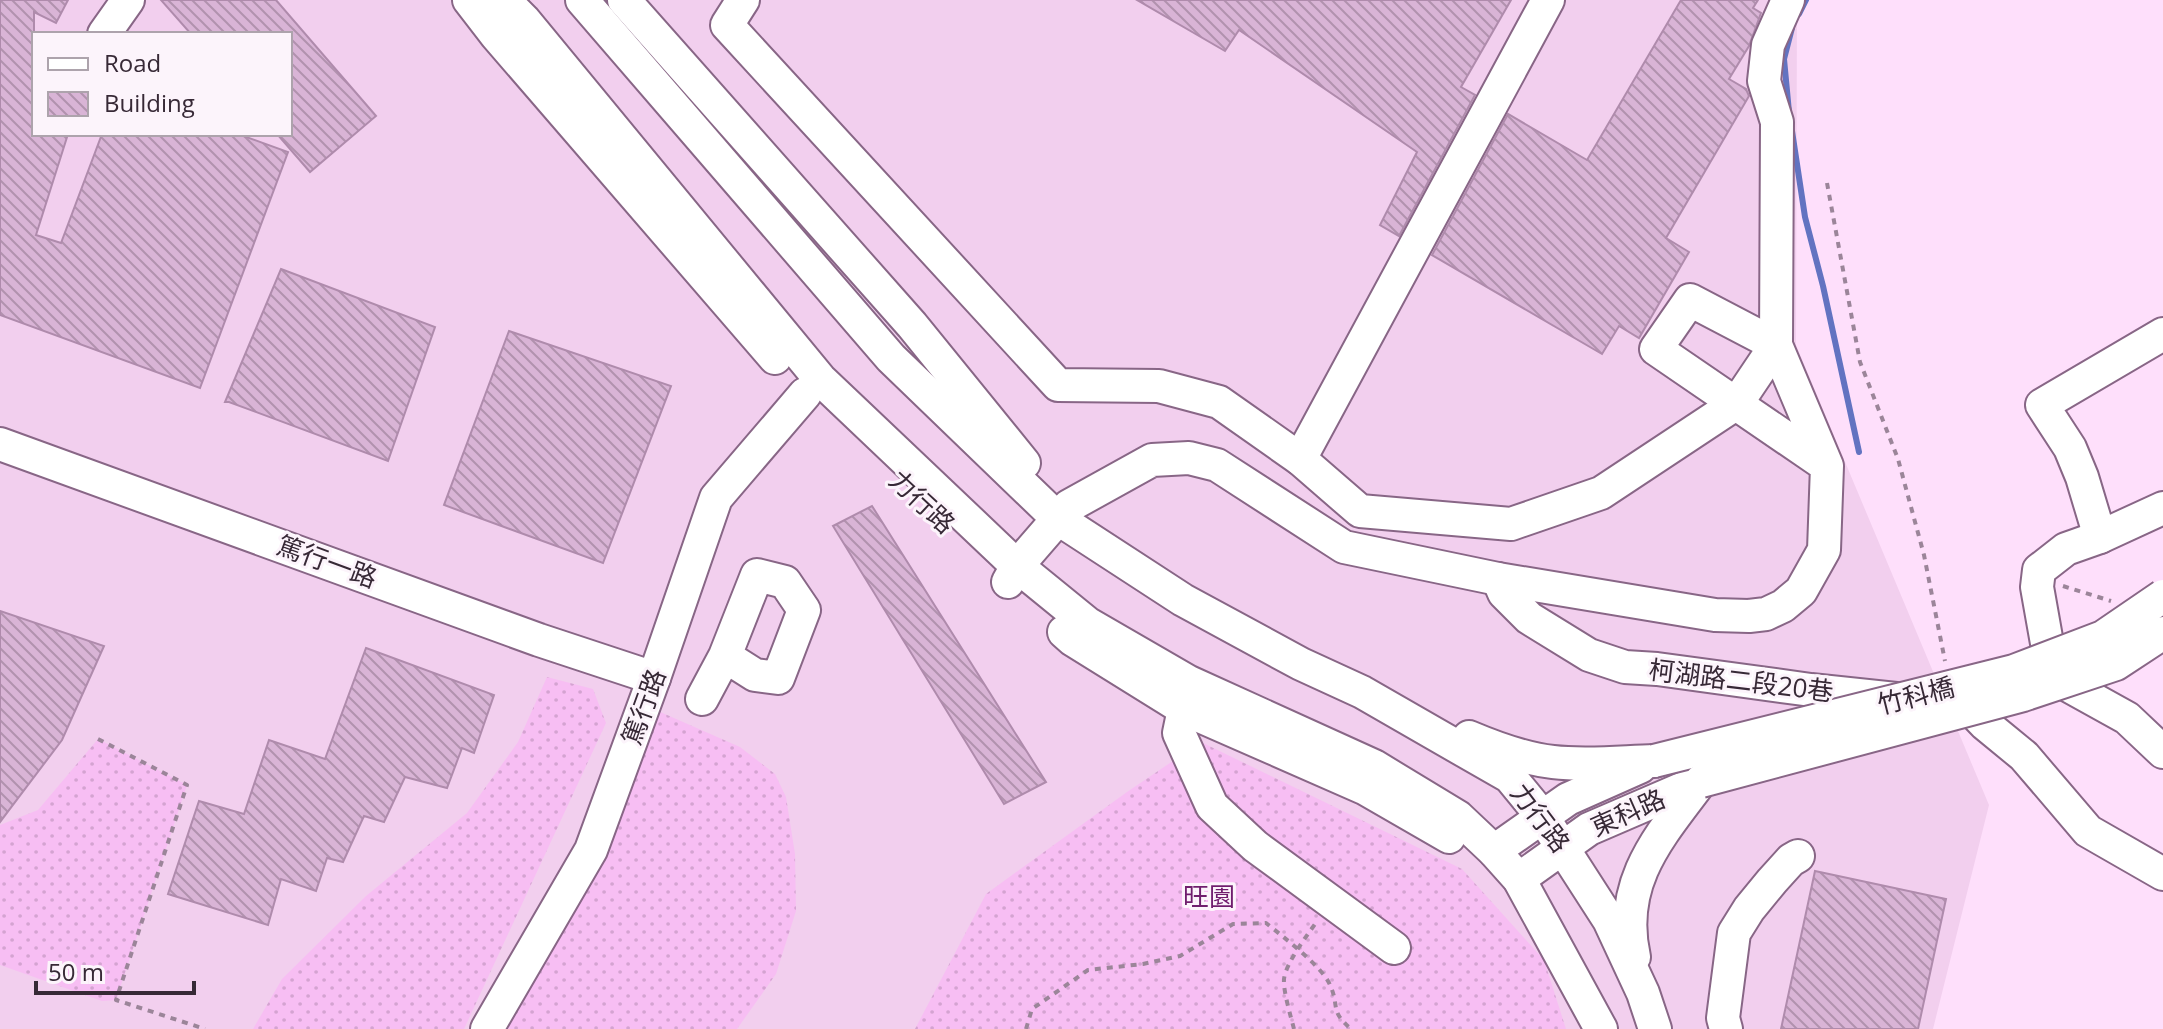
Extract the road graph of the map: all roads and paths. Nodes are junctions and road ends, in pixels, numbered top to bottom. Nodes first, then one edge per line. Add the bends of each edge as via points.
1 (128, 0) edge
2 (582, 0) edge
3 (624, 0) edge
4 (743, 0) edge
5 (1548, 0) edge
6 (1788, 0) edge
7 (484, 2) edge
8 (105, 32) edge
9 (1827, 183) dead end
10 (2163, 334) edge
11 (1776, 345) junction
12 (805, 394) junction
13 (1737, 403) junction
14 (0, 444) edge
15 (1300, 459) junction
16 (1827, 466) junction
17 (2163, 508) edge
18 (1063, 512) junction
19 (2100, 537) junction
20 (1012, 574) junction
21 (1498, 579) junction
22 (2037, 587) junction
23 (2163, 596) edge
24 (2112, 602) dead end
25 (2163, 633) edge
26 (725, 656) dead end
27 (2053, 677) junction
28 (654, 678) junction
29 (1362, 692) junction
30 (702, 699) dead end
31 (1956, 700) junction
32 (1184, 709) junction
33 (98, 739) dead end
34 (2163, 752) edge
35 (1654, 761) junction
36 (1701, 781) junction
37 (1542, 816) junction
38 (1564, 847) junction
39 (1494, 851) junction
40 (1798, 856) dead end
41 (2163, 874) edge
42 (1519, 879) junction
43 (1331, 902) junction
44 (1298, 948) junction
45 (1394, 948) dead end
46 (1643, 993) junction
47 (205, 1029) edge
48 (487, 1029) edge
49 (1026, 1029) edge
50 (1294, 1029) edge
51 (1351, 1029) edge
52 (1601, 1029) edge
53 (1655, 1029) edge
54 (1726, 1029) edge

1 - 8 street
2 - 18 street, 力行路 via 891,358
3 - 18 street, 力行路 via 912,325
4 - 15 street via 727,25 1058,385 1159,386 1219,402
5 - 15 street
6 - 11 street via 1768,45 1764,81 1777,122
7 - 12 street, 力行路 via 496,35
7 - 20 street, 力行路 via 524,20 820,379
9 - 31 path via 1860,362 1898,459
10 - 19 street via 2042,405 2070,448
11 - 13 street
11 - 13 street via 1690,300 1656,349
11 - 16 street
12 - 20 street, 力行路
12 - 28 street, 篤行路 via 716,498
13 - 15 street via 1601,493 1511,524 1360,511
13 - 16 street
14 - 28 street, 篤行一路
16 - 21 street via 1824,550 1801,591 1766,614 1715,615
17 - 19 street
18 - 20 street
18 - 21 street via 1152,460 1189,458 1217,465 1344,547
18 - 29 street, 力行路 via 1094,543 1183,600
19 - 22 street via 2066,549 2039,570
20 - 32 street, 力行路 via 1073,640
20 - 39 street, 力行路 via 1189,682 1374,766 1458,817
21 - 31 street, 柯湖路二段20巷 via 1504,593 1529,618 1589,655 1625,667 1923,703
22 - 24 path via 2064,586
22 - 27 street
23 - 35 street, 竹科橋, bridge via 2103,637 2014,671
25 - 36 street, 竹科橋, bridge via 2116,664 2023,695
26 - 30 street
27 - 31 street, 柯湖路二段20巷
27 - 34 street via 2127,718
28 - 48 street, 篤行路 via 591,850
29 - 35 street via 1492,747 1551,762
29 - 37 street, 力行路 via 1510,777
31 - 41 street via 2024,756 2088,831
32 - 39 street, 力行路 via 1364,788 1457,841
32 - 43 street via 1179,733 1212,806 1255,846
33 - 47 path via 187,785 116,1000
35 - 37 street, 東科路
36 - 38 street, 東科路 via 1589,829
36 - 46 street via 1657,840 1636,879 1632,947
37 - 38 street, 力行路
37 - 39 street, 東科路
38 - 42 street, 東科路
38 - 46 street, 力行路 via 1609,920
39 - 42 street, 力行路
40 - 54 street via 1772,881 1734,933
42 - 52 street, 力行路
43 - 44 path
43 - 45 street
44 - 49 path via 1266,923 1233,924 1180,956 1088,970 1032,1009
44 - 50 path via 1284,979
44 - 51 path via 1330,983 1338,1018
46 - 53 street, 力行路

